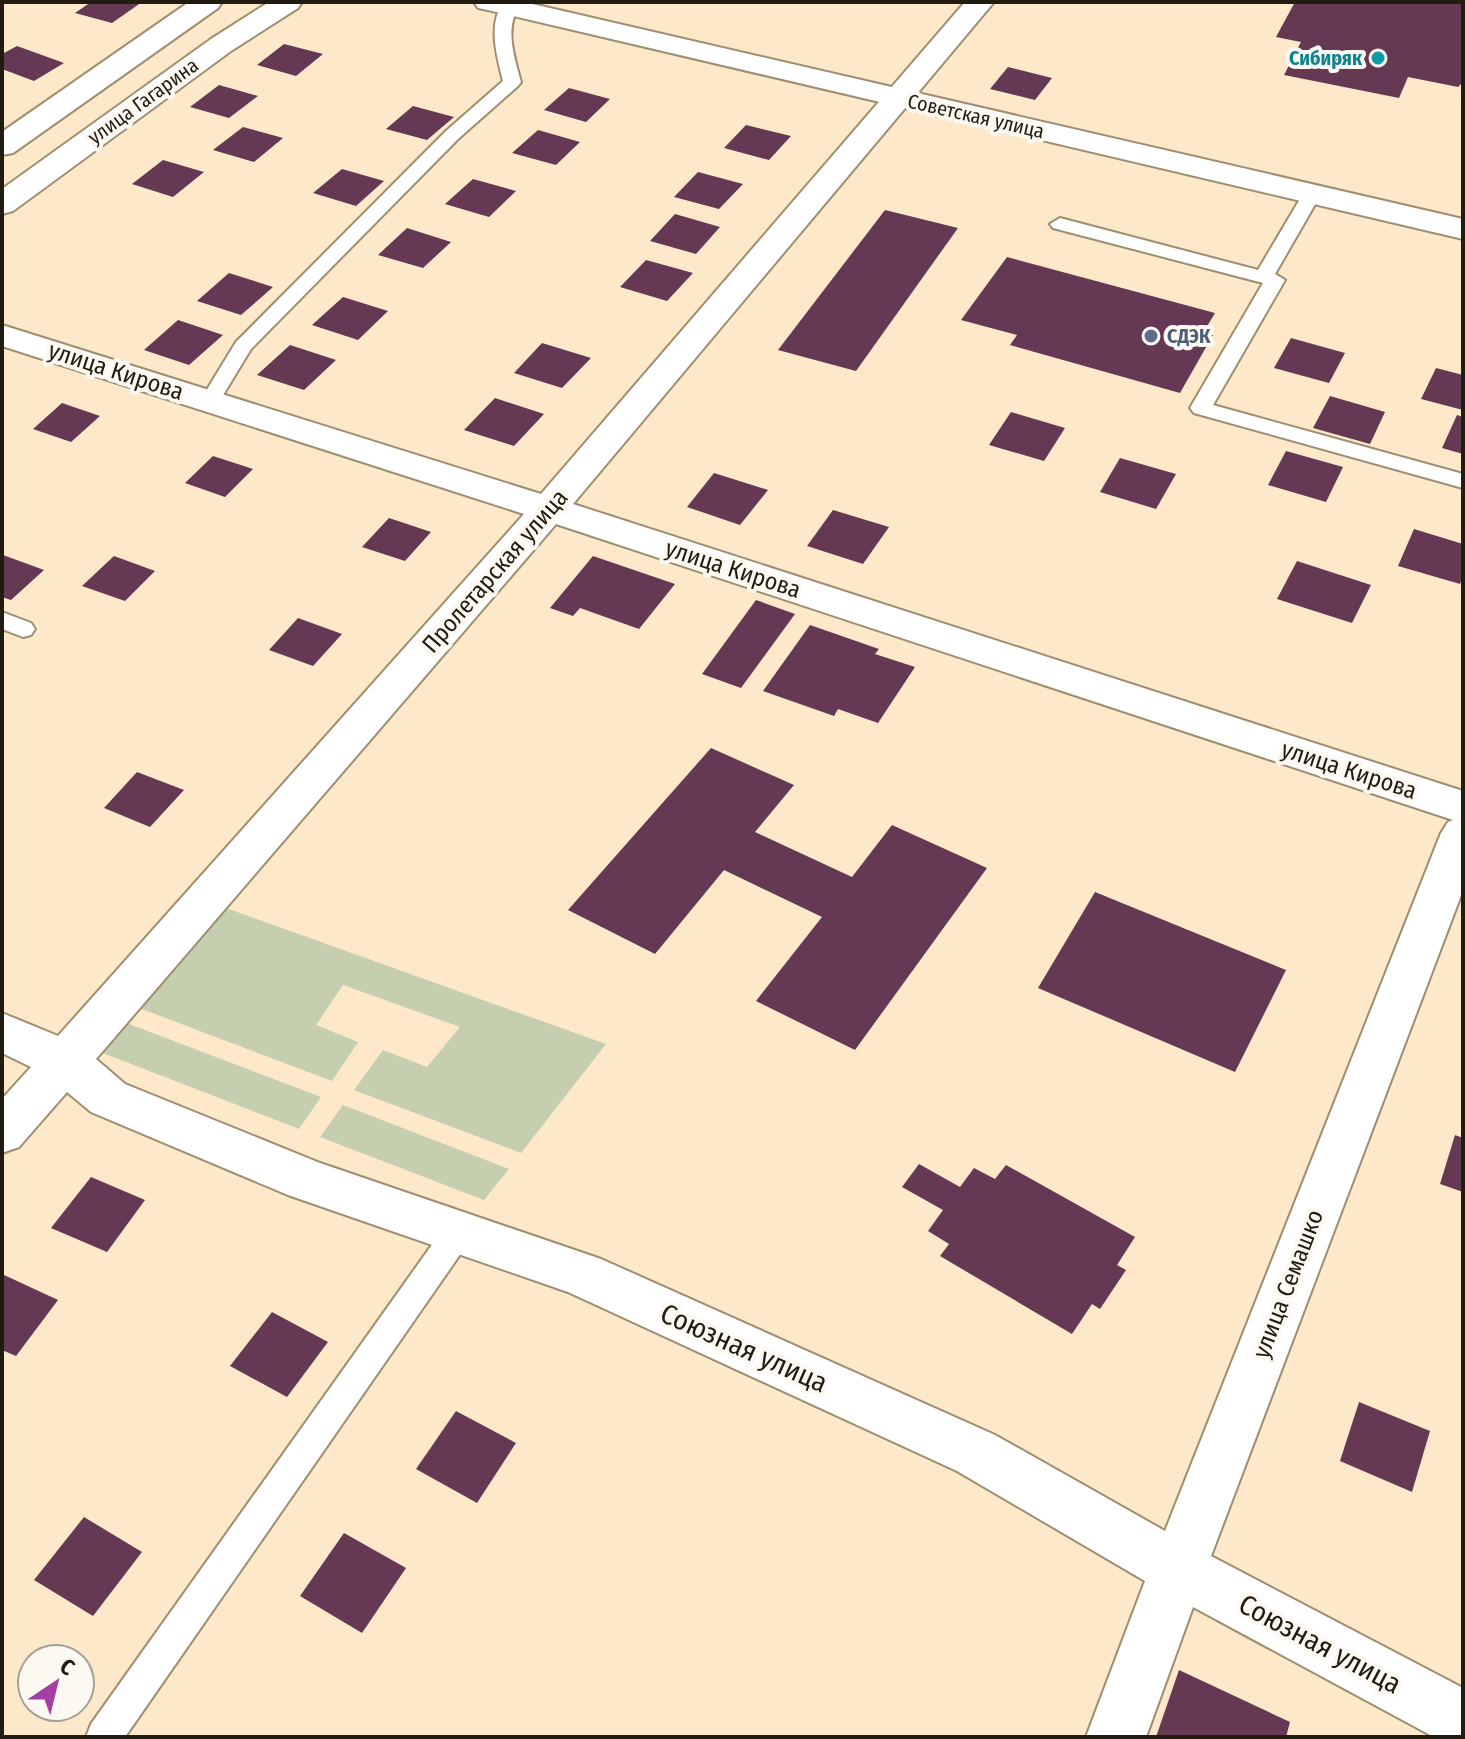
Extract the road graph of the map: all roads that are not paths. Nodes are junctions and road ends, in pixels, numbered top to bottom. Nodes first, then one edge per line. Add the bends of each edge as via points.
1 (208, 2) edge
2 (288, 2) edge
3 (980, 2) edge
4 (503, 4) edge
5 (899, 98) junction
6 (2, 146) edge
7 (1312, 194) junction
8 (2, 204) edge
9 (1060, 224) dead end
10 (1463, 229) edge
11 (1264, 277) junction
12 (2, 335) edge
13 (210, 401) junction
14 (1463, 481) edge
15 (549, 509) junction
16 (1463, 807) edge
17 (1463, 833) edge
18 (2, 1032) edge
19 (65, 1061) junction
20 (2, 1133) edge
21 (457, 1234) junction
22 (1178, 1569) junction
23 (1463, 1720) edge
24 (104, 1737) edge
25 (1116, 1737) edge

1 - 6 street, улица Гагарина
2 - 8 street, улица Гагарина
3 - 5 street, Пролетарская улица
4 - 5 street, Советская улица
4 - 13 lane via 502,43 512,82 452,135 243,346
5 - 7 street, Советская улица
5 - 15 street, Пролетарская улица
7 - 10 street, Советская улица
7 - 11 lane
9 - 11 lane
11 - 14 lane via 1275,280 1201,408
12 - 13 street, улица Кирова
13 - 15 street, улица Кирова
15 - 16 street, улица Кирова
15 - 19 street, Пролетарская улица
17 - 22 street, улица Семашко
18 - 19 street, Союзная улица
19 - 20 street, Пролетарская улица
19 - 21 street, Союзная улица via 108,1098 306,1180
21 - 22 street, Союзная улица via 583,1275 976,1453
21 - 24 lane
22 - 23 street, Союзная улица
22 - 25 street, улица Семашко

